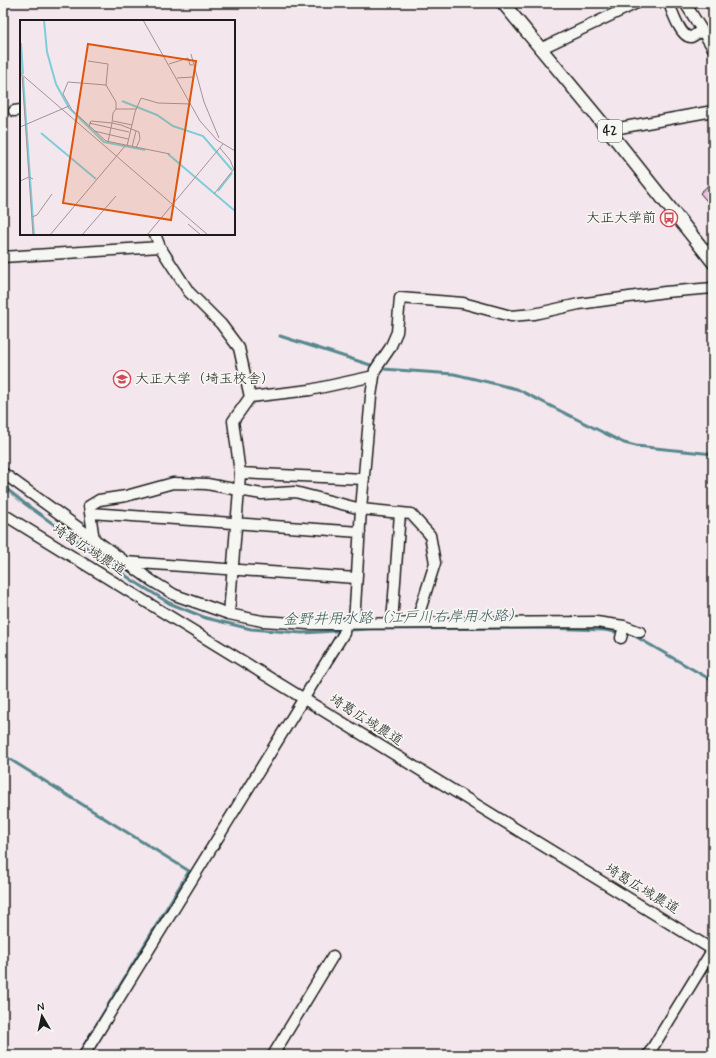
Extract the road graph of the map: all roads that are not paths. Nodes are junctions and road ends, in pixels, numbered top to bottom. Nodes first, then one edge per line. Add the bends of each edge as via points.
1 (503, 3) edge
2 (636, 3) edge
3 (669, 3) edge
4 (685, 3) edge
5 (710, 3) edge
6 (713, 6) edge
7 (702, 30) junction
8 (713, 48) edge
9 (540, 49) junction
10 (713, 111) edge
11 (608, 130) junction
12 (155, 235) edge
13 (160, 247) junction
14 (3, 257) edge
15 (713, 262) edge
16 (713, 288) edge
17 (377, 370) junction
18 (250, 397) junction
19 (3, 473) edge
20 (240, 473) junction
21 (364, 479) junction
22 (239, 490) junction
23 (361, 508) junction
24 (90, 513) junction
25 (400, 513) junction
26 (3, 514) edge
27 (236, 523) junction
28 (360, 532) junction
29 (94, 540) junction
30 (124, 561) junction
31 (233, 569) junction
32 (356, 578) junction
33 (229, 614) junction
34 (392, 623) junction
35 (416, 623) junction
36 (347, 626) junction
37 (624, 626) junction
38 (640, 632) dead end
39 (621, 638) dead end
40 (304, 698) junction
41 (713, 950) edge
42 (333, 956) dead end
43 (84, 1055) edge
44 (273, 1055) edge
45 (648, 1055) edge

1 - 9 main road, 42
2 - 9 street
3 - 7 street via 681,32 691,37
4 - 7 street
5 - 6 street
7 - 8 street
9 - 11 main road, 42
10 - 11 street
11 - 15 main road, 42
12 - 13 street
13 - 14 street
13 - 18 street via 189,292 221,324 239,348
16 - 17 street via 658,293 511,316 463,303 400,298 397,332
17 - 18 street via 310,390
17 - 21 street
18 - 20 street via 233,421
19 - 29 street
20 - 21 street
20 - 22 street
21 - 23 street
22 - 23 street via 262,494 295,492
22 - 24 street via 207,484 173,483 126,496 99,500 89,506
22 - 27 street
23 - 25 street
23 - 28 street
24 - 27 street
24 - 29 street
25 - 34 street
25 - 35 street via 411,514 420,521 430,535 433,549 435,563
26 - 40 street, 埼葛広域農道
27 - 28 street
27 - 31 street
28 - 32 street
29 - 30 street
30 - 31 street
30 - 33 street via 175,595
31 - 32 street
31 - 33 street
32 - 36 street
33 - 36 street via 282,623
34 - 35 street
34 - 36 street
35 - 37 street via 596,622
36 - 40 street
37 - 38 street
37 - 39 street
40 - 41 street, 埼葛広域農道
40 - 43 street
41 - 45 street
42 - 44 street

